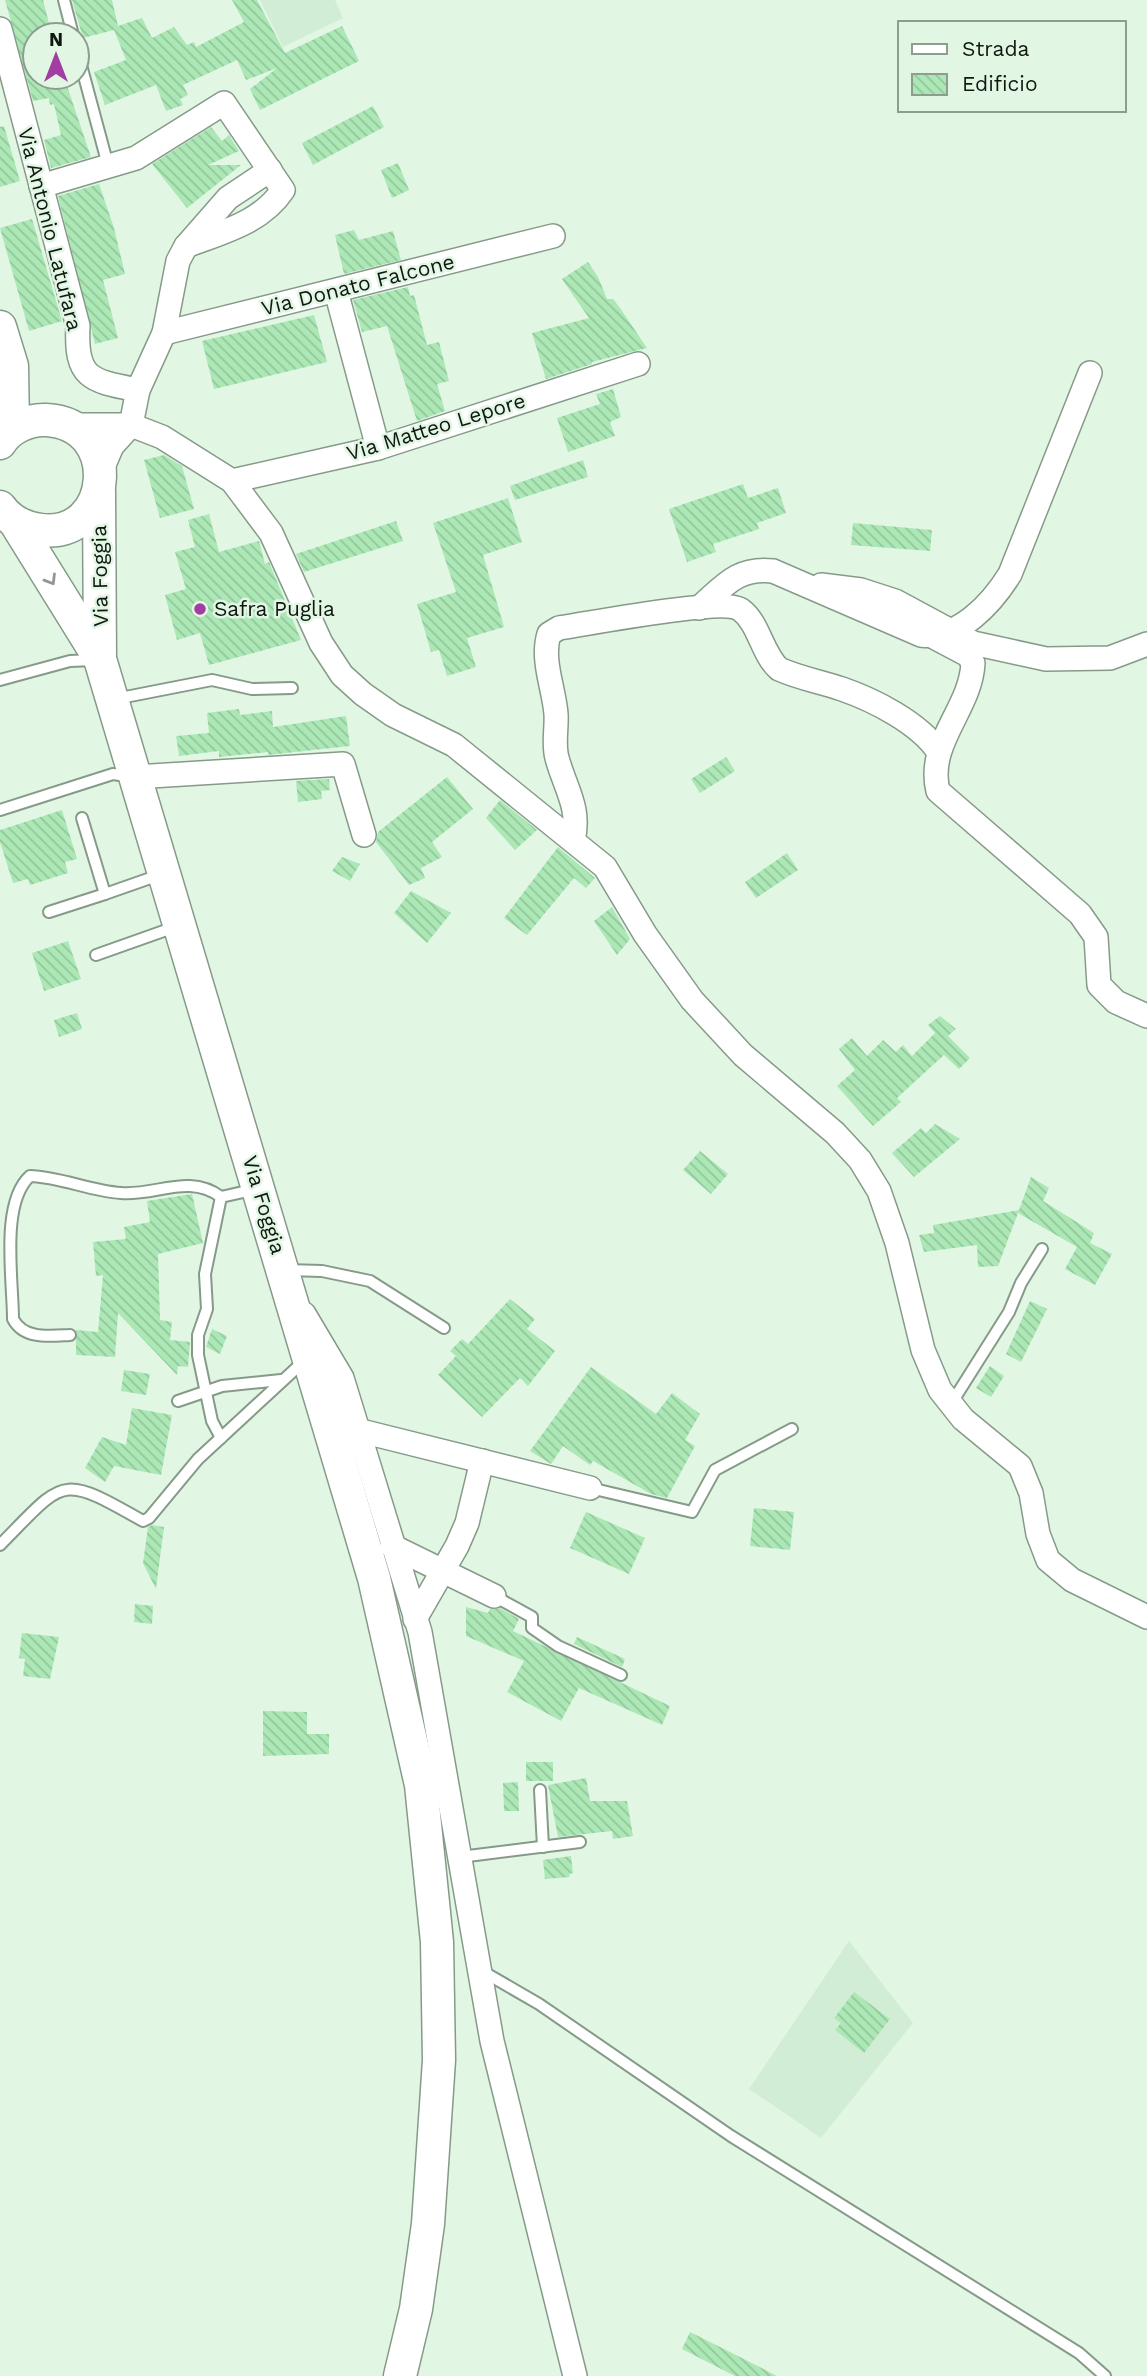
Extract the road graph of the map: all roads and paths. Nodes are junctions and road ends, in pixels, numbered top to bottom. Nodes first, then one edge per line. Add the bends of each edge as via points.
1 (64, 0) edge
2 (69, 21) edge
3 (0, 29) edge
4 (88, 91) edge
5 (109, 169) junction
6 (270, 170) junction
7 (41, 186) junction
8 (553, 236) dead end
9 (186, 246) junction
10 (336, 291) junction
11 (0, 327) edge
12 (164, 333) junction
13 (638, 364) dead end
14 (12, 366) junction
15 (1090, 373) dead end
16 (138, 390) junction
17 (63, 423) junction
18 (131, 425) junction
19 (4, 437) edge
20 (378, 448) junction
21 (232, 481) junction
22 (100, 482) junction
23 (5, 513) edge
24 (698, 608) junction
25 (942, 634) junction
26 (1147, 644) edge
27 (100, 659) junction
28 (0, 680) edge
29 (292, 688) dead end
30 (113, 700) junction
31 (938, 751) junction
32 (135, 777) junction
33 (0, 810) edge
34 (82, 818) dead end
35 (364, 835) dead end
36 (573, 840) junction
37 (164, 873) junction
38 (105, 894) junction
39 (50, 912) dead end
40 (180, 925) junction
41 (96, 955) dead end
42 (1147, 1016) edge
43 (259, 1188) junction
44 (221, 1197) junction
45 (1042, 1249) dead end
46 (286, 1280) junction
47 (444, 1328) dead end
48 (70, 1335) dead end
49 (309, 1357) junction
50 (281, 1380) junction
51 (207, 1391) junction
52 (178, 1401) dead end
53 (951, 1404) junction
54 (792, 1429) dead end
55 (357, 1430) junction
56 (221, 1438) junction
57 (482, 1461) junction
58 (590, 1488) joint
59 (0, 1545) edge
60 (392, 1546) junction
61 (443, 1569) junction
62 (494, 1596) joint
63 (1147, 1617) edge
64 (415, 1619) junction
65 (621, 1675) dead end
66 (540, 1790) dead end
67 (580, 1842) dead end
68 (543, 1847) junction
69 (460, 1857) junction
70 (480, 1970) junction
71 (400, 2376) edge
72 (575, 2376) edge
73 (1105, 2376) edge

1 - 2 lane
3 - 7 street, Via Antonio Latufara
4 - 5 lane
5 - 6 street via 136,158 225,103
5 - 7 street
6 - 9 street via 229,198
6 - 9 street via 283,190 272,206 257,218
7 - 16 street, Via Antonio Latufara via 78,326 77,353 85,373 102,383
8 - 10 street, Via Donato Falcone
9 - 12 street via 178,261
10 - 12 street, Via Donato Falcone
10 - 20 street
11 - 14 main road, Via Foggia
12 - 16 street
13 - 20 street, Via Matteo Lepore
14 - 17 main road, Via Foggia via 30,392
14 - 19 main road, Via Foggia
15 - 25 street via 1010,574 987,605
16 - 18 street
17 - 18 street
17 - 19 main road, Via Foggia via 27,422
17 - 22 main road, Via Foggia via 92,444
18 - 21 street via 162,437
18 - 22 street via 112,446
20 - 21 street, Via Matteo Lepore
21 - 36 street via 271,533 321,643 342,674 393,715 454,745
22 - 23 main road, Via Foggia via 85,514 64,528 39,530
22 - 27 main road, Via Foggia
23 -> 27 main road, Via Foggia
24 - 25 street via 736,576 755,569 773,571 894,626
24 - 31 street via 724,605 742,611 769,660 779,669 868,700 932,741
24 - 36 street via 559,628 549,635 545,646 555,698 556,756 576,808
25 - 26 street via 1046,659 1110,658
25 - 31 street via 973,663 970,681
27 - 28 lane via 70,661
27 - 30 main road, Via Foggia
29 - 30 lane via 253,689 212,680
30 - 32 main road, Via Foggia
31 - 42 street via 937,791 1080,914 1096,937 1099,985 1116,1002
32 - 33 lane via 113,774
32 - 35 street via 343,764
32 - 37 main road, Via Foggia
34 - 38 lane
36 - 53 street via 606,867 645,934 692,1000 743,1055 860,1160 879,1191 897,1243 923,1350
37 - 38 lane
37 - 40 main road, Via Foggia
38 - 39 lane
40 - 41 lane
40 - 43 main road, Via Foggia
43 - 44 lane
43 - 46 main road, Via Foggia
44 - 48 lane via 206,1186 119,1193 46,1177 30,1176 22,1182 8,1220 13,1320 28,1333
44 - 51 lane via 205,1274 207,1309 198,1335
45 - 53 lane
46 - 47 lane via 322,1271 370,1281
46 - 49 main road, Via Foggia
46 - 55 street via 342,1378
49 - 50 lane
49 - 71 main road, Via Foggia via 374,1578 415,1754 437,1942 439,2060 428,2224 416,2309
50 - 51 lane
50 - 56 lane
51 - 52 lane
51 - 56 lane via 212,1421
53 - 63 street via 1020,1466 1048,1560 1072,1580
54 - 58 lane via 715,1469 692,1511
55 - 57 street
55 - 60 street
56 - 59 lane via 149,1518 142,1521 88,1490 67,1489 48,1496
57 - 58 street
57 - 61 street via 467,1523
60 - 61 street
60 - 64 street
61 - 62 street
61 - 64 street
62 - 65 lane via 532,1617 532,1628 558,1646
64 - 69 street
66 - 68 lane
67 - 68 lane
68 - 69 lane
69 - 70 street
70 - 72 street via 492,2041
70 - 73 lane via 539,2004 754,2151 1079,2353

